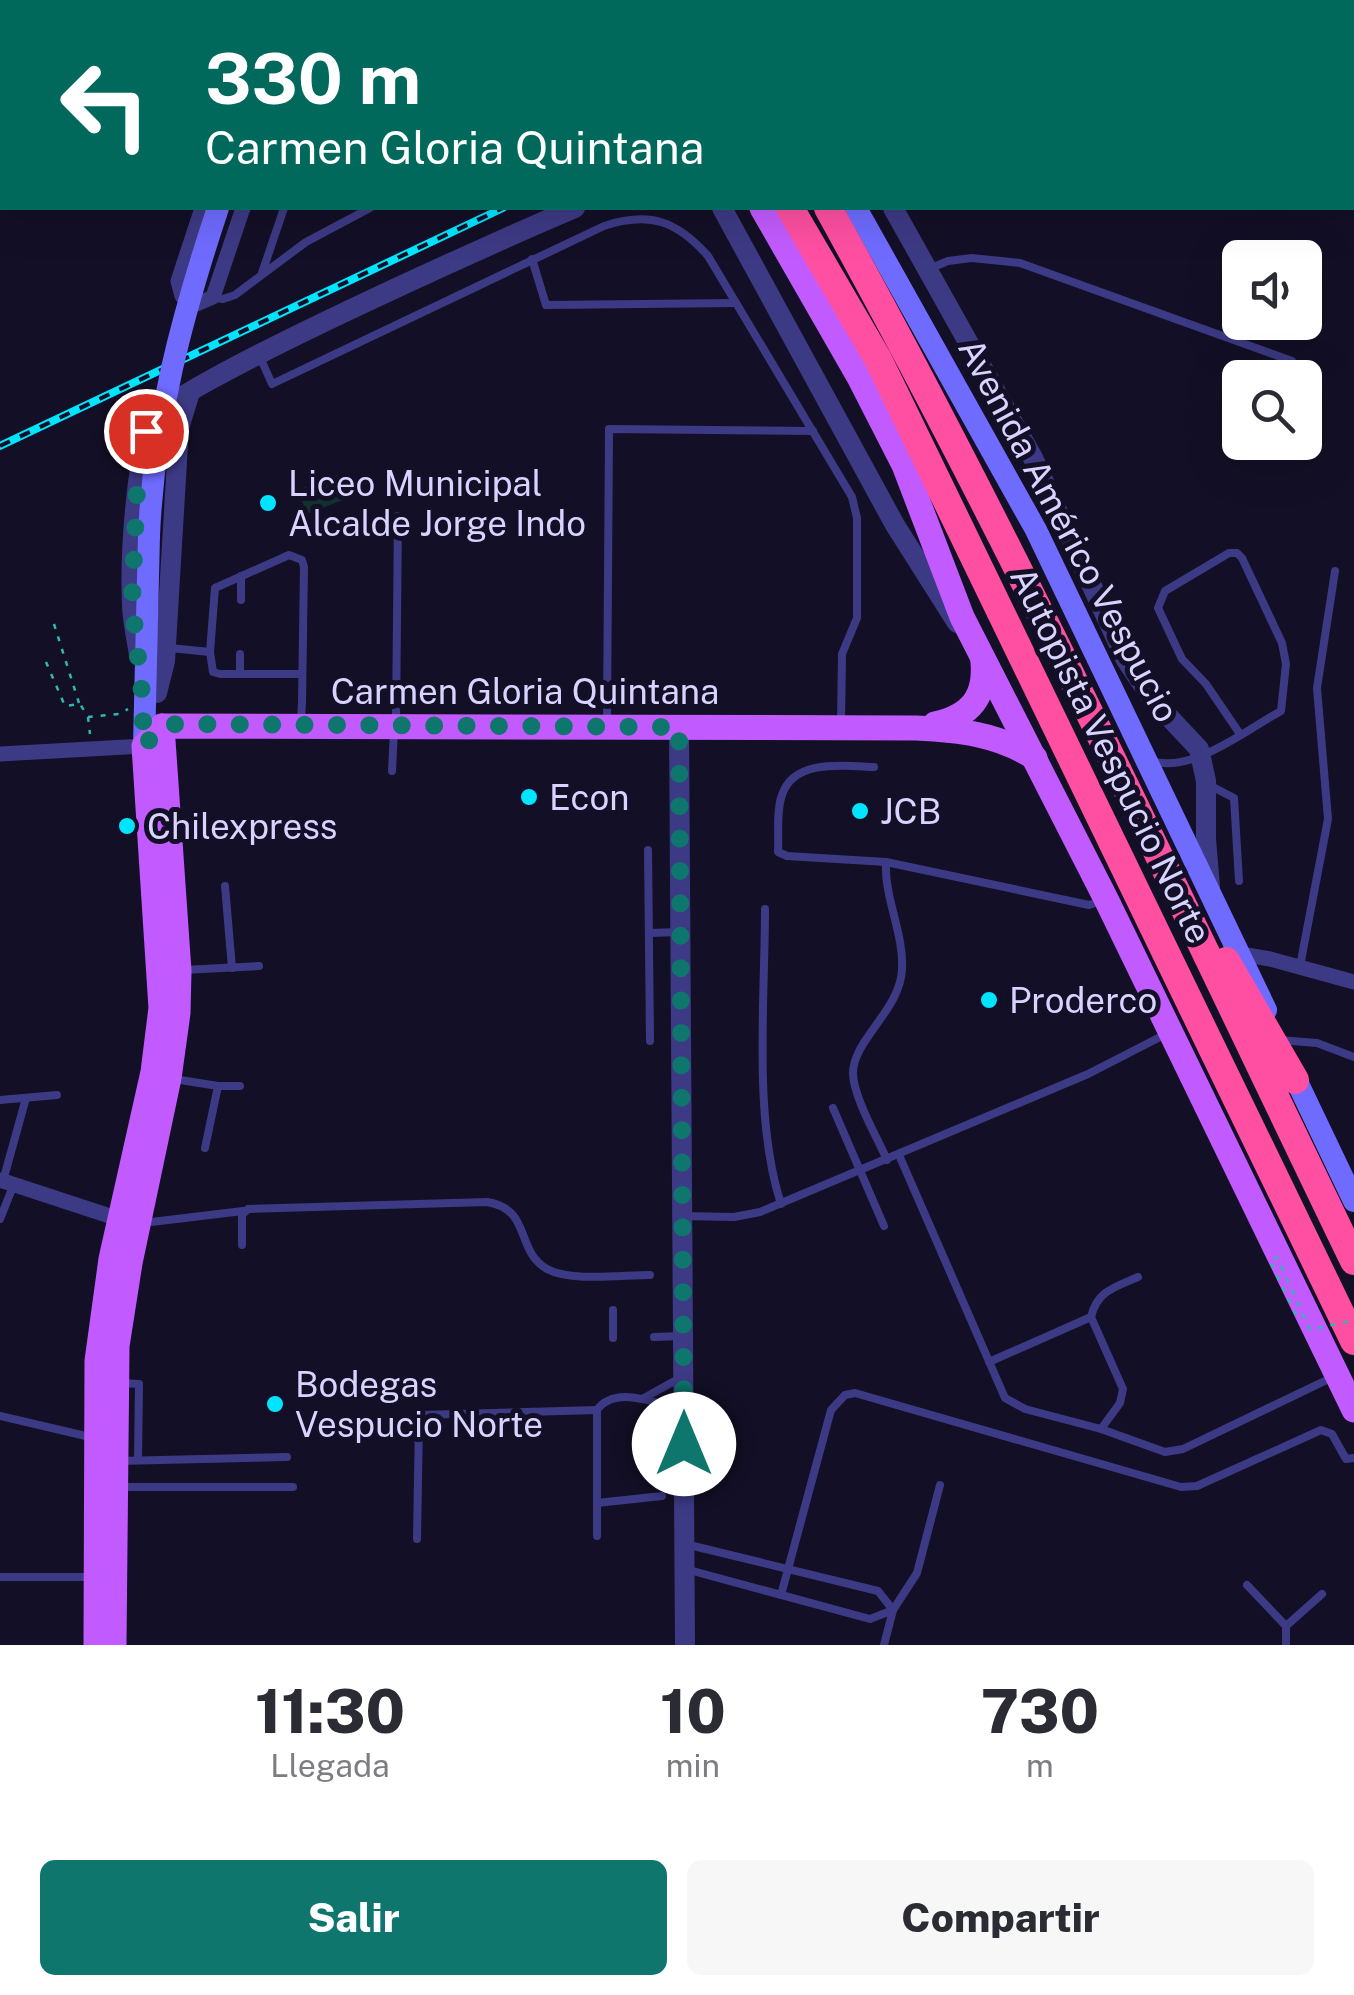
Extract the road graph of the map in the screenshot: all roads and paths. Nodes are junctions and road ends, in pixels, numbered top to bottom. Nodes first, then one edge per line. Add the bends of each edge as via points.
1 (201, 210) edge
2 (217, 210) edge
3 (242, 210) edge
4 (283, 210) edge
5 (366, 210) edge
6 (571, 210) edge
7 (723, 210) edge
8 (763, 210) edge
9 (791, 210) edge
10 (829, 210) edge
11 (857, 210) edge
12 (894, 210) edge
13 (532, 260) junction
14 (928, 269) junction
15 (262, 273) junction
16 (213, 297) junction
17 (736, 303) junction
18 (918, 343) junction
19 (260, 356) junction
20 (1289, 360) edge
21 (869, 368) junction
22 (190, 392) junction
23 (814, 431) junction
24 (398, 516) dead end
25 (1335, 571) dead end
26 (241, 576) junction
27 (241, 600) dead end
28 (54, 624) dead end
29 (210, 652) junction
30 (157, 654) junction
31 (240, 654) dead end
32 (982, 658) junction
33 (46, 662) dead end
34 (240, 674) junction
35 (302, 674) junction
36 (147, 696) junction
37 (80, 704) junction
38 (300, 724) junction
39 (395, 725) junction
40 (162, 726) junction
41 (607, 726) junction
42 (679, 727) junction
43 (840, 727) junction
44 (916, 728) junction
45 (1240, 734) junction
46 (144, 746) junction
47 (0, 754) edge
48 (1201, 756) junction
49 (1035, 758) junction
50 (1149, 760) junction
51 (874, 767) dead end
52 (392, 770) dead end
53 (1206, 784) junction
54 (648, 850) dead end
55 (1156, 850) junction
56 (886, 862) junction
57 (1240, 881) dead end
58 (225, 886) dead end
59 (1210, 889) junction
60 (1106, 900) junction
61 (765, 909) dead end
62 (681, 932) junction
63 (649, 933) junction
64 (1241, 954) junction
65 (259, 966) dead end
66 (1300, 966) junction
67 (232, 968) junction
68 (178, 970) junction
69 (1354, 982) edge
70 (1170, 1032) junction
71 (1279, 1040) junction
72 (650, 1041) dead end
73 (1354, 1057) edge
74 (170, 1078) junction
75 (1296, 1080) junction
76 (218, 1086) junction
77 (240, 1086) dead end
78 (56, 1095) dead end
79 (26, 1098) junction
80 (0, 1100) edge
81 (834, 1108) dead end
82 (206, 1148) dead end
83 (899, 1155) junction
84 (887, 1160) junction
85 (862, 1170) junction
86 (6, 1182) edge
87 (1354, 1201) edge
88 (780, 1204) junction
89 (245, 1211) junction
90 (682, 1216) junction
91 (0, 1219) edge
92 (129, 1222) junction
93 (884, 1226) dead end
94 (242, 1244) dead end
95 (1354, 1261) edge
96 (650, 1275) dead end
97 (1138, 1277) dead end
98 (612, 1310) dead end
99 (1296, 1315) dead end
100 (1091, 1317) junction
101 (1354, 1320) edge
102 (684, 1336) junction
103 (612, 1338) dead end
104 (654, 1338) dead end
105 (1354, 1341) edge
106 (989, 1362) junction
107 (684, 1375) junction
108 (1337, 1375) junction
109 (644, 1398) junction
110 (597, 1410) junction
111 (684, 1410) junction
112 (1354, 1410) edge
113 (0, 1416) edge
114 (1100, 1429) junction
115 (94, 1438) junction
116 (287, 1456) dead end
117 (1354, 1458) edge
118 (126, 1461) junction
119 (940, 1485) dead end
120 (114, 1487) junction
121 (293, 1487) dead end
122 (662, 1496) dead end
123 (598, 1503) junction
124 (597, 1536) dead end
125 (417, 1539) dead end
126 (685, 1544) junction
127 (685, 1569) junction
128 (789, 1569) junction
129 (0, 1577) edge
130 (96, 1577) junction
131 (1247, 1586) dead end
132 (1322, 1594) dead end
133 (782, 1595) junction
134 (893, 1610) junction
135 (1286, 1626) junction
136 (96, 1645) edge
137 (114, 1645) edge
138 (685, 1645) edge
139 (884, 1645) edge
140 (1286, 1645) edge

1 - 16 street via 178,286 190,302
2 - 30 main road, bridge via 185,307 153,474 149,535
3 - 16 street
4 - 15 lane
5 - 15 lane
6 - 19 street
7 - 32 street via 911,553
8 - 21 main road
9 - 21 highway, Autopista Vespucio Norte
10 - 18 highway, Autopista Vespucio Norte
11 - 18 main road, Avenida Américo Vespucio
12 - 14 street, Avenida Américo Vespucio
13 - 17 lane via 546,305
13 - 17 lane via 604,226 644,218 691,237
13 - 19 lane via 272,384
14 - 20 lane via 972,258 1020,263
14 - 48 street, Avenida Américo Vespucio via 1033,458 1126,660
15 - 16 lane via 235,295
17 - 23 lane
18 - 50 main road, Avenida Américo Vespucio via 1036,530
18 - 55 highway, Autopista Vespucio Norte
19 - 22 street
21 - 32 main road via 954,600
21 - 105 highway, Autopista Vespucio Norte
22 - 30 street via 179,428
22 - 36 street via 150,420 142,448 132,602
23 - 41 lane via 608,429
23 - 43 lane via 857,518 856,618 842,654
24 - 39 lane
25 - 66 lane via 1317,688 1328,819
26 - 27 lane
26 - 29 lane via 215,588
26 - 35 lane via 289,554 302,560
28 - 37 path
29 - 30 lane
29 - 34 lane via 213,672
30 - 36 main road
31 - 34 lane
32 - 44 main road, Carmen Gloria Quintana via 982,684 972,709
32 - 49 main road
33 - 37 path via 64,706
34 - 35 lane
35 - 38 lane
36 - 37 path via 118,714 88,718
36 - 40 main road
36 - 46 main road
38 - 39 main road, Carmen Gloria Quintana
38 - 40 main road, Carmen Gloria Quintana
39 - 41 main road, Carmen Gloria Quintana
39 - 52 lane
40 - 46 main road
40 - 68 main road
41 - 42 main road, Carmen Gloria Quintana
42 - 43 main road, Carmen Gloria Quintana
42 - 62 street
43 - 44 main road, Carmen Gloria Quintana
44 - 49 main road, Carmen Gloria Quintana via 984,735
45 - 45 lane via 1182,659 1158,608 1165,591 1229,553 1242,558 1286,664 1281,710
45 - 48 lane
46 - 47 street
46 - 92 main road via 160,1024
48 - 50 lane via 1174,764
48 - 53 street, Avenida Américo Vespucio
49 - 60 main road
50 - 59 main road, Avenida Américo Vespucio
51 - 56 lane via 819,766 800,776 782,795 778,852
53 - 57 lane via 1234,798
53 - 59 street, Avenida Américo Vespucio
54 - 63 lane
55 - 75 highway
55 - 95 highway, Autopista Vespucio Norte
56 - 60 lane via 1089,905
56 - 84 lane via 902,970 896,995 852,1070
58 - 67 lane
59 - 64 main road, Avenida Américo Vespucio
60 - 70 main road
61 - 88 lane via 764,1122
62 - 63 lane
62 - 90 street
63 - 72 lane
64 - 66 street
64 - 71 main road, Avenida Américo Vespucio
65 - 67 lane
66 - 69 street
67 - 68 lane
68 - 74 main road
70 - 83 lane
70 - 108 main road
71 - 73 lane
71 - 75 main road, Avenida Américo Vespucio
74 - 76 lane
74 - 92 main road
75 - 87 main road, Avenida Américo Vespucio
76 - 77 lane
76 - 82 lane
78 - 79 lane
79 - 80 lane
79 - 86 lane
81 - 85 lane
83 - 84 lane
83 - 106 lane
84 - 85 lane
85 - 88 lane
85 - 93 lane
86 - 91 lane
86 - 92 street
88 - 90 lane via 734,1217
89 - 92 lane
89 - 94 lane
89 - 96 lane via 488,1202 514,1214 546,1269 568,1276
90 - 102 street
92 - 115 main road via 103,1308
92 - 118 main road via 115,1383
97 - 100 lane via 1103,1292
98 - 103 lane
99 - 101 path, bridge via 1270,1261 1277,1258 1310,1330
100 - 106 lane
100 - 114 lane via 1123,1388
102 - 104 lane
102 - 107 street
106 - 114 lane via 1005,1398
107 - 109 lane
107 - 111 street
108 - 112 main road
108 - 114 lane via 1183,1449 1165,1452
109 - 110 lane via 603,1402
109 - 111 lane
110 - 123 lane
110 - 125 lane via 422,1414
111 - 126 street
113 - 115 lane
115 - 130 main road
116 - 118 lane
117 - 128 lane via 1341,1455 1332,1434 1321,1430 1197,1486 1181,1486 856,1392 831,1410
118 - 120 main road
119 - 134 lane via 917,1573
120 - 121 lane
120 - 137 main road
122 - 123 lane
123 - 124 lane
126 - 127 street
126 - 128 lane
127 - 133 lane
127 - 138 street
128 - 133 lane
128 - 134 lane via 878,1591
129 - 130 lane
130 - 136 main road
131 - 135 lane
132 - 135 lane
133 - 134 lane via 870,1619
134 - 139 lane
135 - 140 lane

